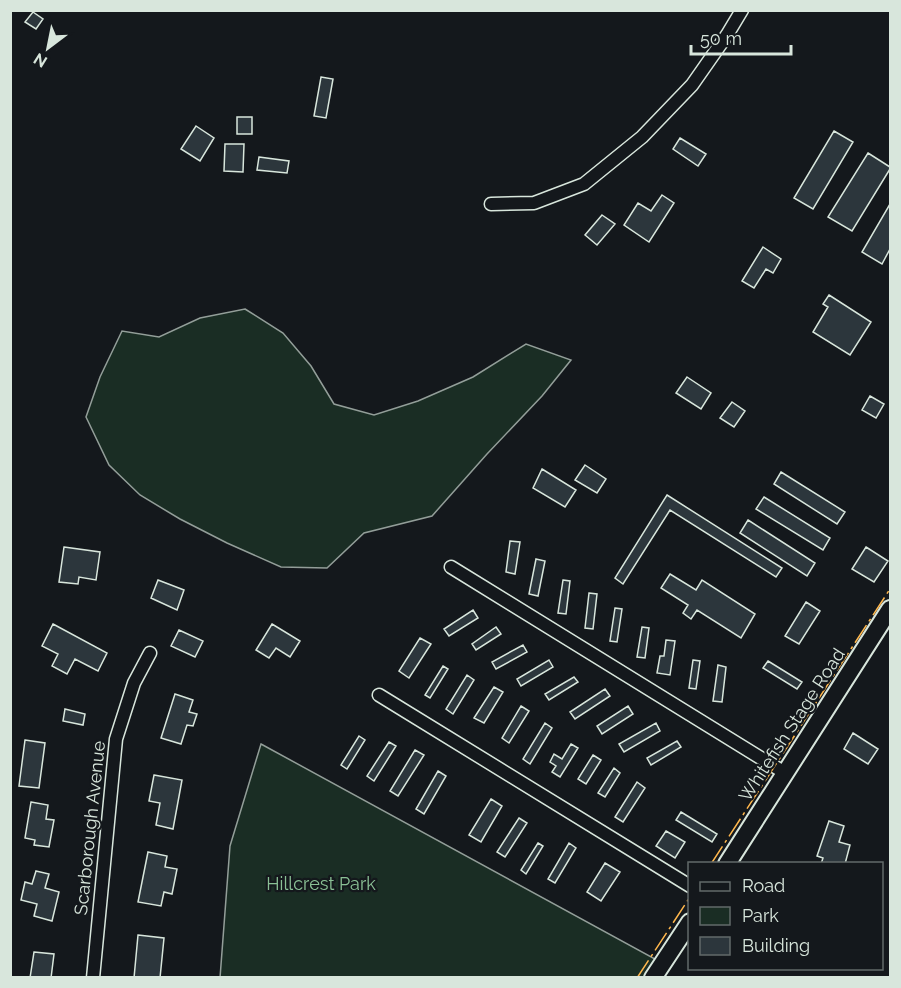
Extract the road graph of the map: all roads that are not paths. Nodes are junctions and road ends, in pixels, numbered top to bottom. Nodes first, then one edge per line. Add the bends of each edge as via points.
1 (742, 10) edge
2 (491, 204) dead end
3 (451, 567) dead end
4 (891, 609) edge
5 (150, 653) dead end
6 (379, 695) dead end
7 (785, 772) junction
8 (728, 862) edge
9 (688, 885) edge
10 (688, 925) edge
11 (93, 978) edge
12 (653, 978) edge

1 - 2 street via 692,86 642,137 584,184 534,203
3 - 7 street
4 - 7 main road, Whitefish Stage Road
5 - 11 street, Scarborough Avenue via 134,683 116,739
6 - 9 street
7 - 8 main road, Whitefish Stage Road
10 - 12 main road

